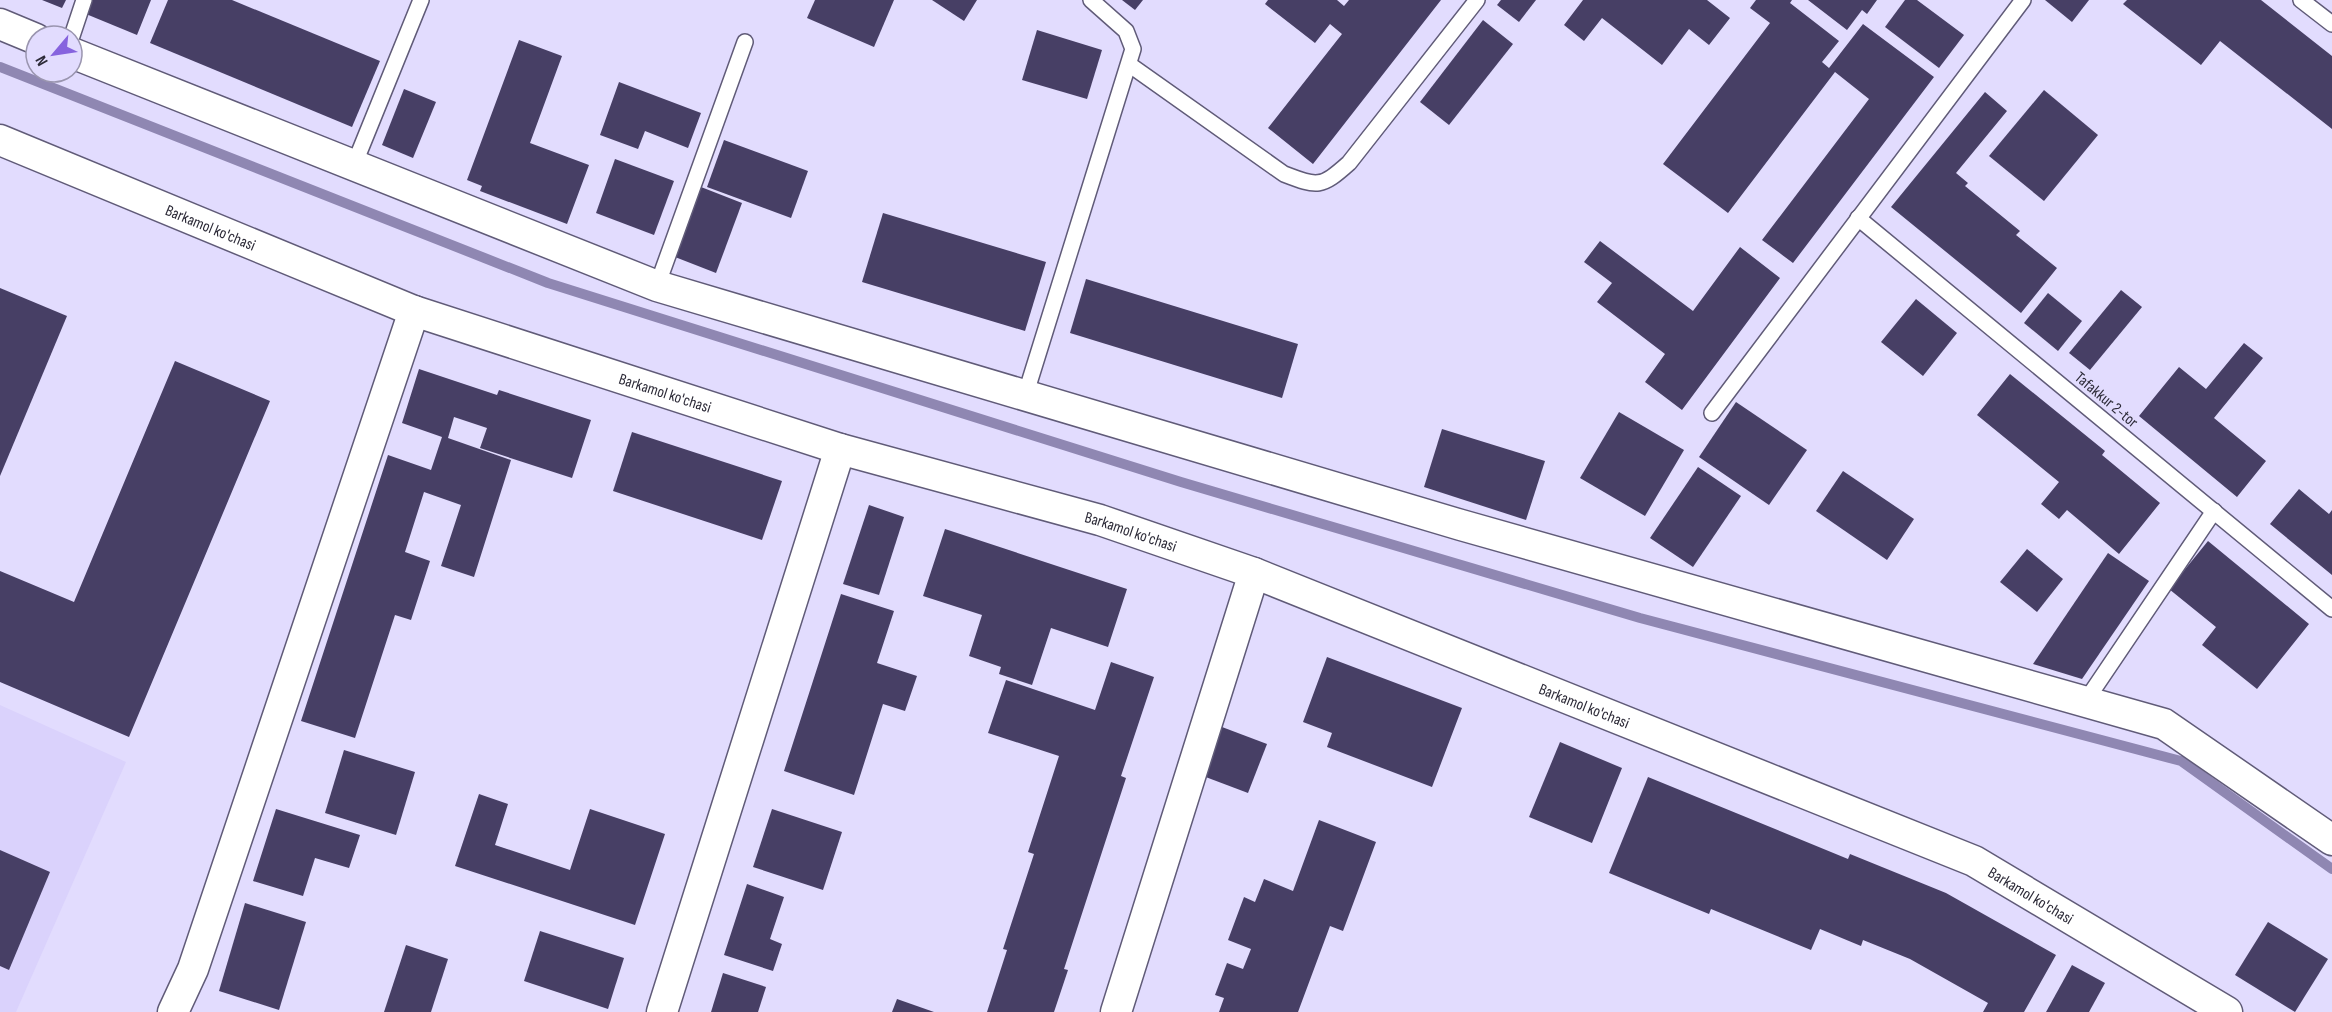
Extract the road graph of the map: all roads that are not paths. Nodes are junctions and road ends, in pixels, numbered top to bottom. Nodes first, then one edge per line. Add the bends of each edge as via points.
1 (84, 0) edge
2 (421, 0) edge
3 (1091, 0) edge
4 (1477, 0) edge
5 (2023, 0) edge
6 (2301, 0) edge
7 (0, 24) edge
8 (76, 24) edge
9 (2332, 24) edge
10 (24, 34) edge
11 (745, 42) dead end
12 (84, 58) edge
13 (1130, 65) junction
14 (0, 140) edge
15 (354, 165) junction
16 (1858, 218) junction
17 (657, 286) junction
18 (414, 311) junction
19 (1025, 396) junction
20 (1712, 413) dead end
21 (840, 449) junction
22 (2214, 511) junction
23 (1254, 573) junction
24 (2332, 609) edge
25 (2085, 702) junction
26 (2332, 840) edge
27 (173, 1012) edge
28 (662, 1012) edge
29 (1116, 1012) edge
30 (2227, 1012) edge

1 - 8 lane
2 - 15 lane
3 - 13 lane via 1126,32 1133,49
4 - 13 lane via 1349,163 1330,180 1312,185 1284,174
5 - 16 lane
6 - 9 lane
7 - 10 street
11 - 17 lane
12 - 15 street
13 - 19 lane
14 - 18 street, Barkamol ko'chasi
15 - 17 street
16 - 20 lane
16 - 22 lane, Tafakkur 2-tor
17 - 19 street
18 - 21 street, Barkamol ko'chasi
18 - 27 street via 193,969
19 - 25 street via 1461,525
21 - 23 street, Barkamol ko'chasi via 1100,520
21 - 28 street
22 - 24 lane, Tafakkur 2-tor
22 - 25 lane
23 - 29 street
23 - 30 street, Barkamol ko'chasi via 1974,861
25 - 26 street via 2164,724

